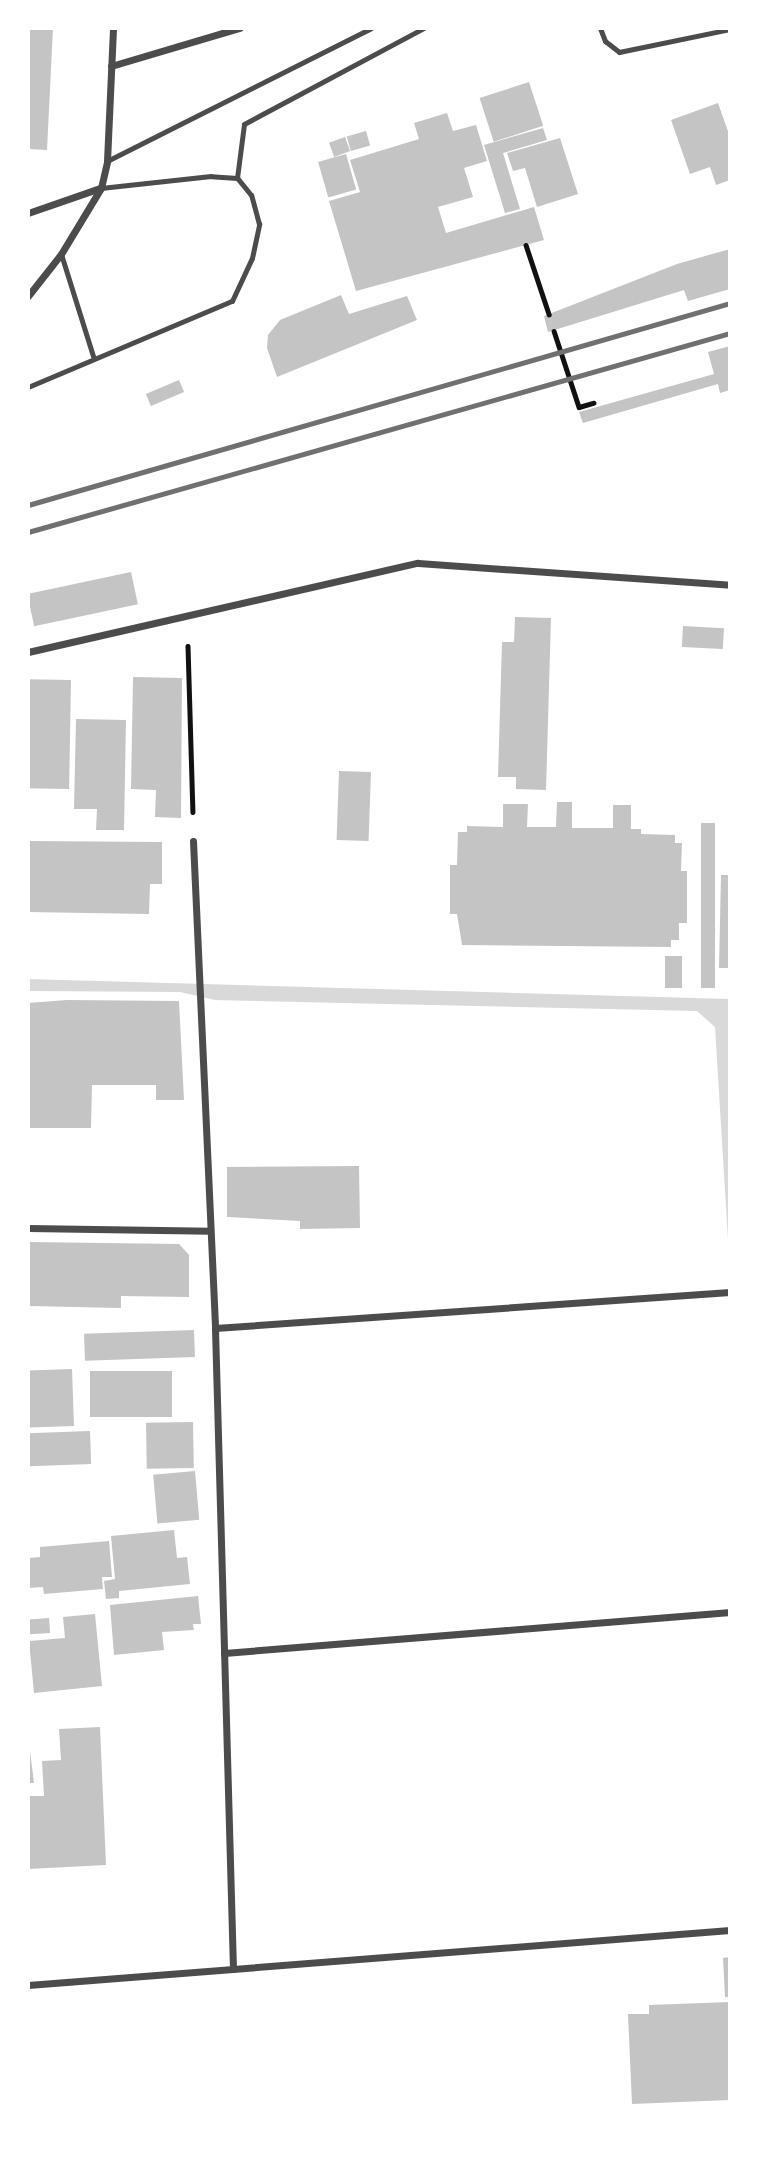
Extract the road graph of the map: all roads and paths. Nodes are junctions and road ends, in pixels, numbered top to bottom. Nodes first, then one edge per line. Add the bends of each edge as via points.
1 (113, 28) edge
2 (239, 28) edge
3 (371, 28) edge
4 (424, 28) edge
5 (600, 28) edge
6 (730, 29) edge
7 (111, 66) junction
8 (107, 161) junction
9 (237, 178) junction
10 (101, 188) junction
11 (28, 213) edge
12 (526, 245) dead end
13 (61, 254) junction
14 (28, 296) edge
15 (549, 314) dead end
16 (554, 331) dead end
17 (93, 356) junction
18 (28, 387) edge
19 (593, 403) dead end
20 (730, 585) edge
21 (187, 618) junction
22 (28, 652) edge
23 (193, 841) joint
24 (28, 1228) edge
25 (210, 1231) junction
26 (730, 1292) edge
27 (215, 1328) junction
28 (730, 1612) edge
29 (224, 1653) junction
30 (730, 1930) edge
31 (233, 1969) junction
32 (28, 1985) edge

1 - 7 street
2 - 7 street
3 - 8 lane
4 - 9 lane via 244,124
5 - 6 lane via 605,40 619,52
7 - 8 street
8 - 10 street
9 - 10 lane via 211,176
9 - 17 lane via 251,195 259,224 252,258 232,301
10 - 11 street
10 - 13 street
12 - 15 path
13 - 14 street
13 - 17 lane
16 - 19 path via 579,407
17 - 18 lane
20 - 21 street via 418,564
21 - 22 street
21 - 23 path
23 - 25 street
24 - 25 street
25 - 27 street
26 - 27 street
27 - 29 street
28 - 29 street
29 - 31 street
30 - 31 street
31 - 32 street

